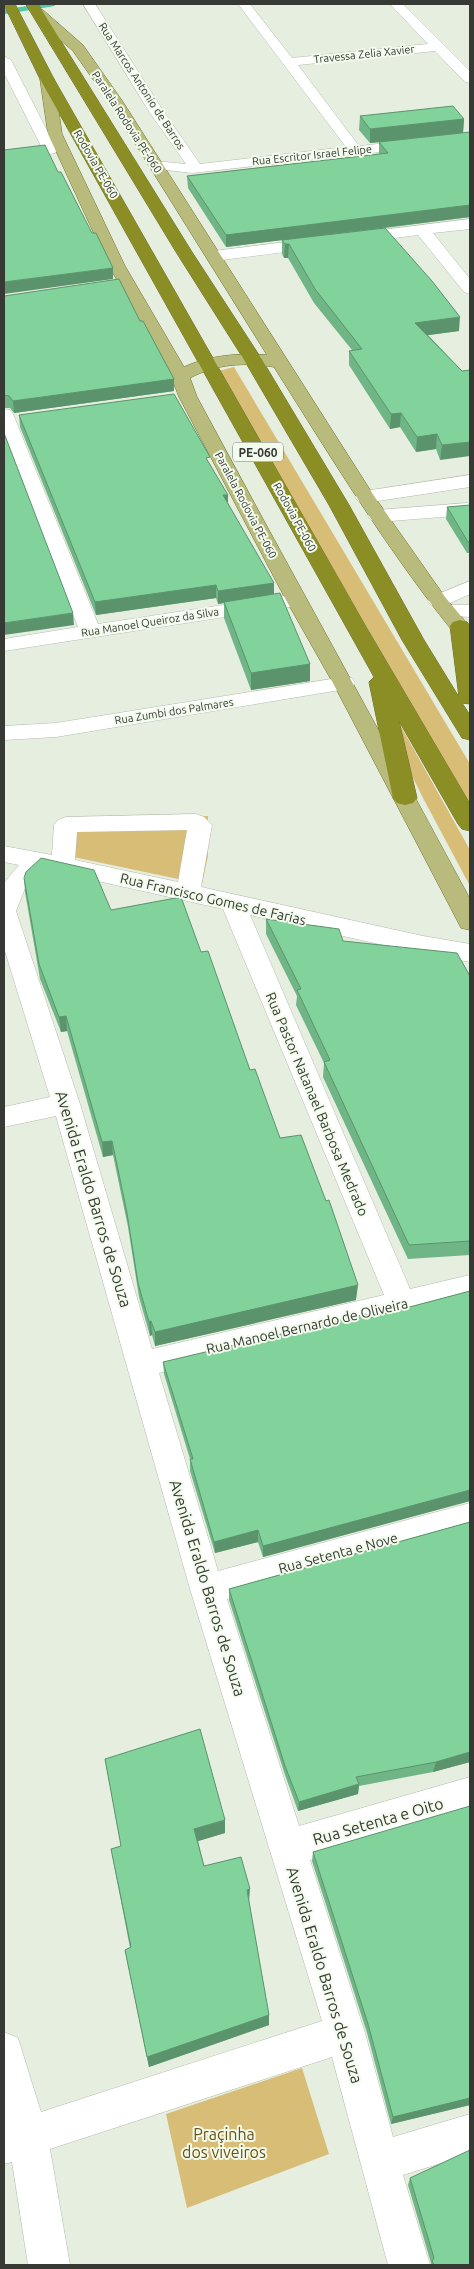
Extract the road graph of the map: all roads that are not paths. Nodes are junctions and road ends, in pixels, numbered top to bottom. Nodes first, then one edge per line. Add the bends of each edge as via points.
1 (9, 4) edge
2 (88, 4) edge
3 (244, 4) edge
4 (400, 4) edge
5 (35, 9) edge
6 (438, 47) junction
7 (4, 60) edge
8 (289, 62) junction
9 (47, 79) junction
10 (470, 79) edge
11 (157, 113) junction
12 (126, 119) junction
13 (470, 138) edge
14 (470, 148) edge
15 (56, 149) junction
16 (355, 150) junction
17 (31, 152) edge
18 (155, 165) junction
19 (196, 168) junction
20 (182, 186) junction
21 (470, 224) edge
22 (423, 230) junction
23 (214, 256) junction
24 (127, 284) junction
25 (108, 287) edge
26 (470, 289) edge
27 (252, 358) junction
28 (282, 363) junction
29 (209, 364) junction
30 (180, 376) junction
31 (188, 398) junction
32 (169, 400) edge
33 (12, 418) edge
34 (470, 481) edge
35 (365, 497) junction
36 (467, 509) edge
37 (378, 516) junction
38 (470, 587) edge
39 (296, 600) junction
40 (457, 618) edge
41 (90, 631) junction
42 (4, 645) edge
43 (375, 659) junction
44 (344, 683) junction
45 (470, 698) edge
46 (470, 732) edge
47 (4, 733) edge
48 (405, 798) junction
49 (470, 824) edge
50 (4, 854) edge
51 (52, 863) junction
52 (188, 893) junction
53 (233, 903) junction
54 (4, 911) edge
55 (470, 922) edge
56 (470, 953) edge
57 (66, 1104) junction
58 (4, 1117) edge
59 (470, 1287) edge
60 (402, 1304) junction
61 (143, 1364) junction
62 (470, 1517) edge
63 (207, 1589) junction
64 (470, 1795) edge
65 (287, 1848) junction
66 (345, 2033) junction
67 (4, 2052) edge
68 (470, 2134) edge
69 (16, 2140) edge
70 (379, 2162) junction
71 (49, 2265) edge
72 (409, 2265) edge

1 - 9 highway, PE-060
2 - 11 street, Rua Marcos Antonio de Barros
3 - 8 street
4 - 6 street
5 - 12 main road, Paralela Rodovia PE-060 / PE-060 via 78,48
5 - 27 highway, PE-060
6 - 8 street, Travessa Zelia Xavier
6 - 10 street
7 - 15 street
8 - 16 street
9 - 15 main road, Paralela Rodovia PE-060 / PE-060
9 - 29 highway, Rodovia PE-060 / PE-060
11 - 12 street
11 - 19 street, Rua Marcos Antonio de Barros
12 - 18 main road, Paralela Rodovia PE-060 / PE-060
13 - 16 street, Rua Escritor Israel Felipe
14 - 20 street, Rua Escritor Israel Felipe via 214,178
15 - 17 street
15 - 24 main road, Paralela Rodovia PE-060 / PE-060
16 - 19 street, Rua Escritor Israel Felipe
18 - 19 street, Rua Escritor Israel Felipe
18 - 20 main road, Paralela Rodovia PE-060 / PE-060
20 - 23 main road, Paralela Rodovia PE-060 / PE-060
21 - 22 street
22 - 23 street
22 - 26 street
23 - 28 main road, Paralela Rodovia PE-060 / PE-060
24 - 25 street
24 - 30 main road, Paralela Rodovia PE-060 / PE-060
27 - 28 main road
27 - 29 main road
27 - 46 highway, PE-060 via 339,505 413,640
28 - 35 main road, Paralela Rodovia PE-060 / PE-060
29 - 30 main road
29 - 43 highway, Rodovia PE-060 / PE-060
30 - 31 main road, Paralela Rodovia PE-060 / PE-060
31 - 32 street
31 - 39 main road, Paralela Rodovia PE-060 / PE-060
33 - 41 street
34 - 35 street
35 - 37 main road, Paralela Rodovia PE-060 / PE-060
36 - 37 street
37 - 40 main road, Paralela Rodovia PE-060 / PE-060
38 - 40 street
39 - 41 street, Rua Manoel Queiroz da Silva
39 - 44 main road, Paralela Rodovia PE-060 / PE-060
40 - 45 highway
41 - 42 street, Rua Manoel Queiroz da Silva
43 - 48 highway
43 - 49 highway, Rodovia PE-060 / PE-060
44 - 47 street, Rua Zumbi dos Palmares via 56,730
44 - 48 main road, Paralela Rodovia PE-060 / PE-060
48 - 55 main road, Paralela Rodovia PE-060 / PE-060
50 - 51 street, Rua Francisco Gomes de Farias
51 - 52 street, Rua Francisco Gomes de Farias
51 - 52 street via 66,825 193,822 199,824
51 - 54 street, Avenida Eraldo Barros de Souza via 20,875 13,884
52 - 53 street, Rua Francisco Gomes de Farias
53 - 56 street, Rua Francisco Gomes de Farias
53 - 60 street, Rua Pastor Natanael Barbosa Medrado
54 - 57 street, Avenida Eraldo Barros de Souza
57 - 58 street
57 - 61 street, Avenida Eraldo Barros de Souza
59 - 60 street, Rua Manoel Bernardo de Oliveira
60 - 61 street, Rua Manoel Bernardo de Oliveira
61 - 63 street, Avenida Eraldo Barros de Souza
62 - 63 street, Rua Setenta e Nove
63 - 65 street, Avenida Eraldo Barros de Souza
64 - 65 street, Rua Setenta e Oito
65 - 66 street, Avenida Eraldo Barros de Souza
66 - 69 street
66 - 70 street, Avenida Eraldo Barros de Souza
67 - 69 street
68 - 70 street
69 - 71 street
70 - 72 street, Avenida Eraldo Barros de Souza

